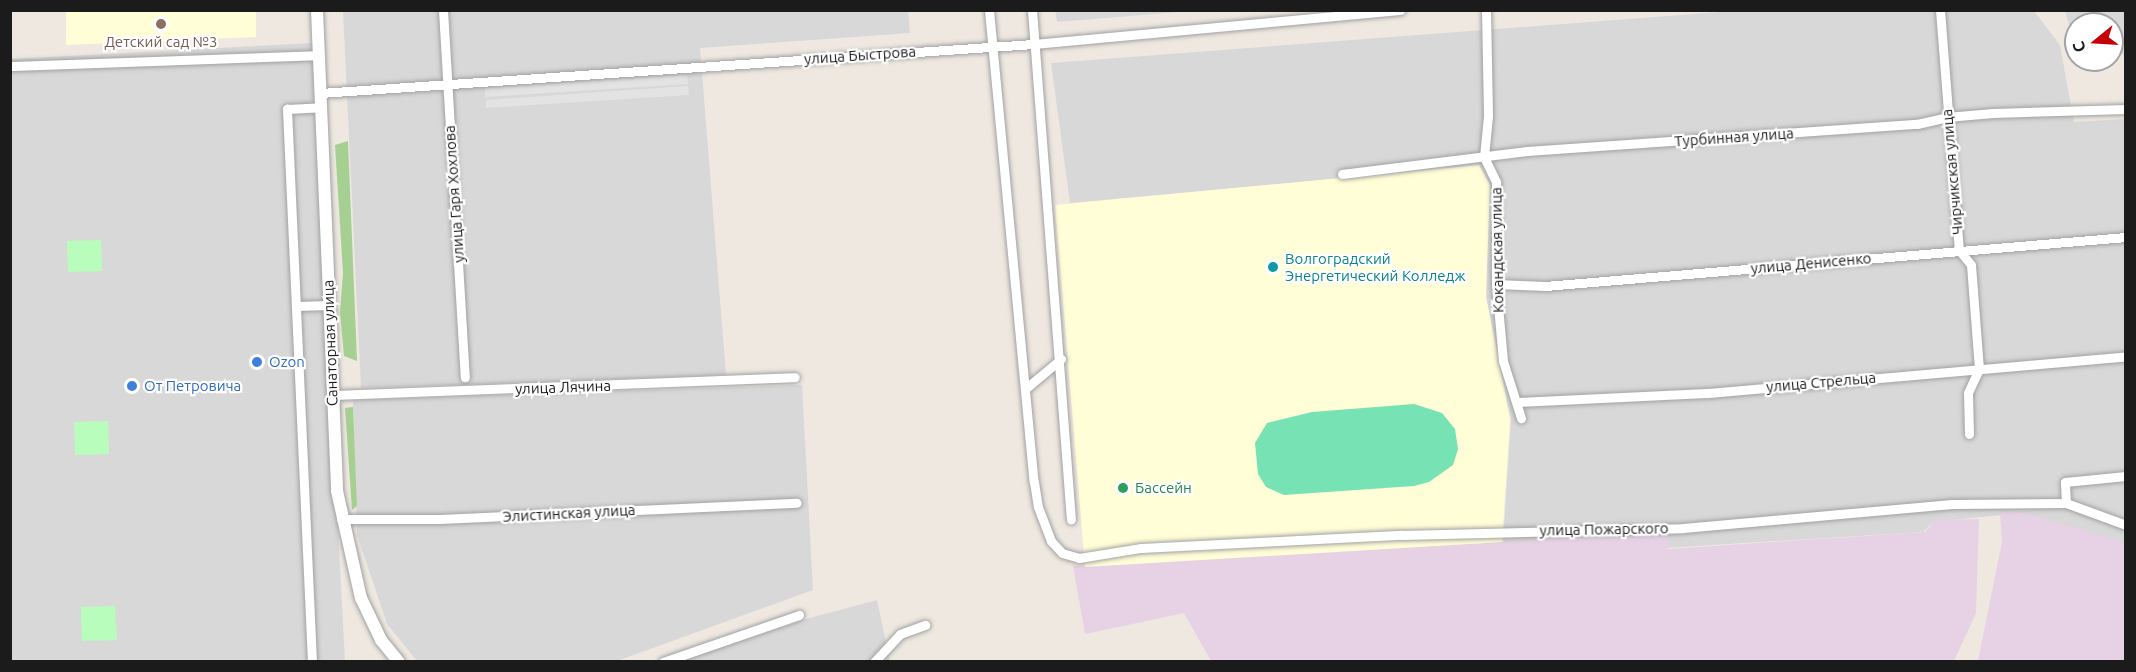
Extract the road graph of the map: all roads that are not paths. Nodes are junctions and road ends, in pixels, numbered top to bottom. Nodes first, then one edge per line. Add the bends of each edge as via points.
1 (317, 10) edge
2 (443, 10) edge
3 (988, 10) edge
4 (1032, 10) edge
5 (1400, 10) edge
6 (1486, 10) edge
7 (1940, 10) edge
8 (1033, 44) junction
9 (992, 46) junction
10 (318, 55) junction
11 (10, 66) edge
12 (447, 84) junction
13 (320, 93) junction
14 (321, 107) junction
15 (2126, 109) edge
16 (1947, 117) junction
17 (1484, 157) junction
18 (1342, 174) dead end
19 (2126, 237) edge
20 (1959, 250) junction
21 (1496, 284) junction
22 (297, 306) junction
23 (329, 306) junction
24 (2126, 356) edge
25 (1061, 359) junction
26 (1979, 369) junction
27 (465, 377) dead end
28 (795, 377) dead end
29 (1025, 388) junction
30 (332, 395) junction
31 (1516, 402) junction
32 (1521, 418) dead end
33 (1969, 434) dead end
34 (2126, 476) edge
35 (797, 503) dead end
36 (2066, 503) junction
37 (341, 519) junction
38 (1071, 520) dead end
39 (2126, 525) edge
40 (800, 615) dead end
41 (925, 625) dead end
42 (312, 662) edge
43 (399, 662) edge
44 (663, 662) edge
45 (874, 662) edge

1 - 10 street, Санаторная улица
2 - 12 street, улица Гаря Хохлова
3 - 9 street
4 - 8 street
5 - 8 street, улица Быстрова
6 - 17 street via 1488,116
7 - 16 street, Чирчикская улица
8 - 9 street, улица Быстрова
8 - 25 street
9 - 12 street, улица Быстрова
9 - 29 street
10 - 11 street
10 - 13 street, Санаторная улица
12 - 13 street, улица Быстрова
12 - 27 street, улица Гаря Хохлова
13 - 14 street, Санаторная улица
14 - 22 street via 286,109
14 - 23 street, Санаторная улица
15 - 16 street, Турбинная улица
16 - 17 street, Турбинная улица via 1917,124
16 - 20 street, Чирчикская улица
17 - 18 street, Турбинная улица
17 - 21 street, Кокандская улица via 1497,182
19 - 20 street, улица Денисенко
20 - 21 street, улица Денисенко via 1545,286
20 - 26 street, Чирчикская улица via 1971,265
21 - 31 street, Кокандская улица via 1503,361
22 - 23 street
22 - 42 street
23 - 30 street, Санаторная улица
24 - 26 street, улица Стрельца
25 - 29 street
25 - 38 street
26 - 31 street, улица Стрельца via 1707,393
26 - 33 street, Чирчикская улица via 1968,393
28 - 30 street, улица Лячина
29 - 36 street, улица Пожарского via 1038,507 1051,541 1062,553 1079,558 1141,548 1402,535 1683,528 1952,504
30 - 37 street, Санаторная улица
31 - 32 street, Кокандская улица
34 - 36 street via 2066,482
35 - 37 street, Элистинская улица via 440,519
36 - 39 street
37 - 43 street, Санаторная улица via 361,598 381,640
40 - 44 street
41 - 45 street via 900,634

